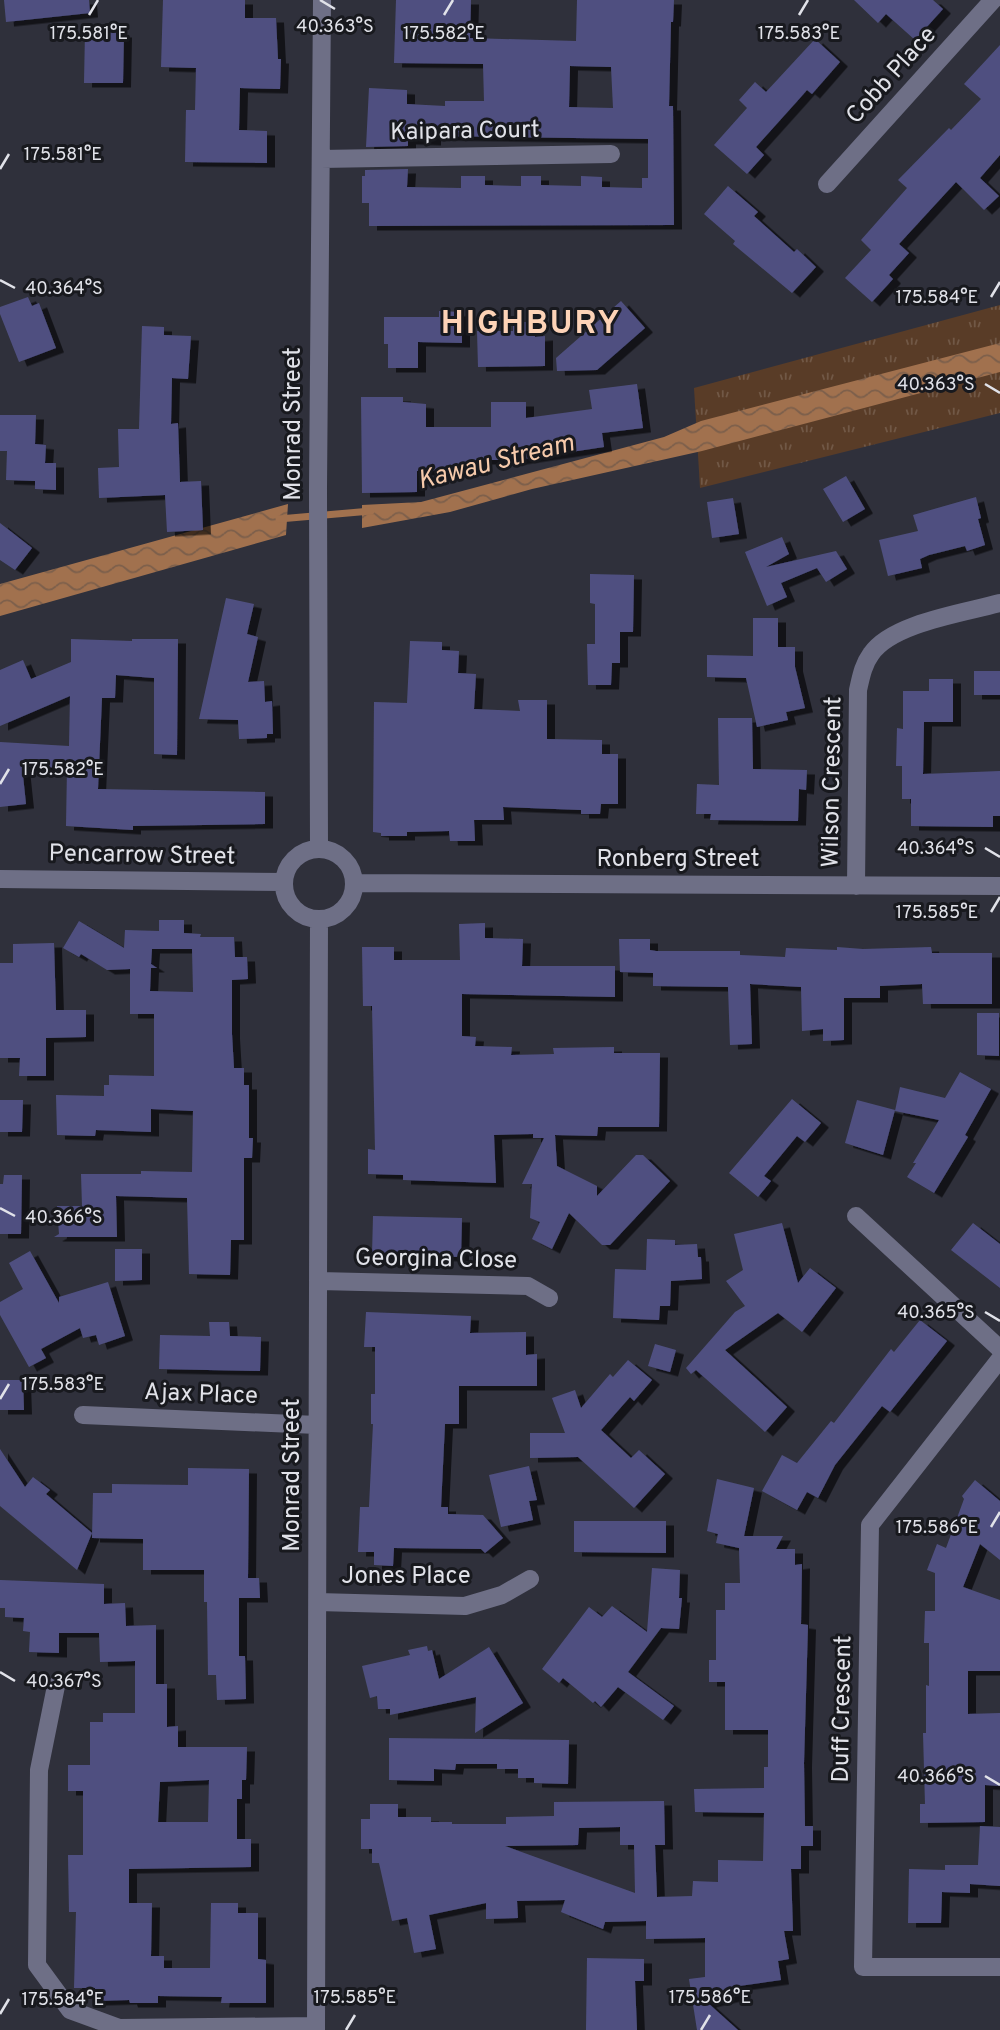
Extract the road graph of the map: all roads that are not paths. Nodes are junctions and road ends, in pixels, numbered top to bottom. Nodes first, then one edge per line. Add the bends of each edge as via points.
1 (322, 0) edge
2 (993, 0) edge
3 (611, 153) dead end
4 (321, 159) junction
5 (827, 184) dead end
6 (1000, 603) edge
7 (319, 848) junction
8 (0, 878) edge
9 (284, 882) junction
10 (355, 883) junction
11 (856, 886) junction
12 (1000, 886) edge
13 (319, 919) junction
14 (856, 1216) dead end
15 (319, 1281) junction
16 (549, 1298) dead end
17 (1000, 1349) edge
18 (1000, 1359) edge
19 (83, 1415) dead end
20 (317, 1424) junction
21 (530, 1579) dead end
22 (318, 1602) junction
23 (56, 1686) dead end
24 (1000, 1967) edge
25 (316, 2028) edge

1 - 4 street, Monrad Street
2 - 5 street, Cobb Place
3 - 4 street, Kaipara Court
4 - 7 street, Monrad Street
6 - 11 street, Wilson Crescent via 908,628 880,643 862,668 857,720
7 - 9 street via 299,854
7 - 10 street via 340,855
8 - 9 street, Pencarrow Street
9 - 13 street via 290,904
10 - 11 street, Ronberg Street
10 - 13 street via 354,894 340,912
11 - 12 street, Ronberg Street
13 - 15 street, Monrad Street
14 - 17 street
15 - 16 street, Georgina Close via 528,1286
15 - 20 street, Monrad Street
18 - 24 street, Duff Crescent via 870,1525 863,1967
19 - 20 street, Ajax Place
20 - 22 street, Monrad Street
21 - 22 street, Jones Place via 502,1595 465,1606
22 - 25 street, Monrad Street
23 - 25 street via 39,1770 37,1965 70,2010 119,2028

